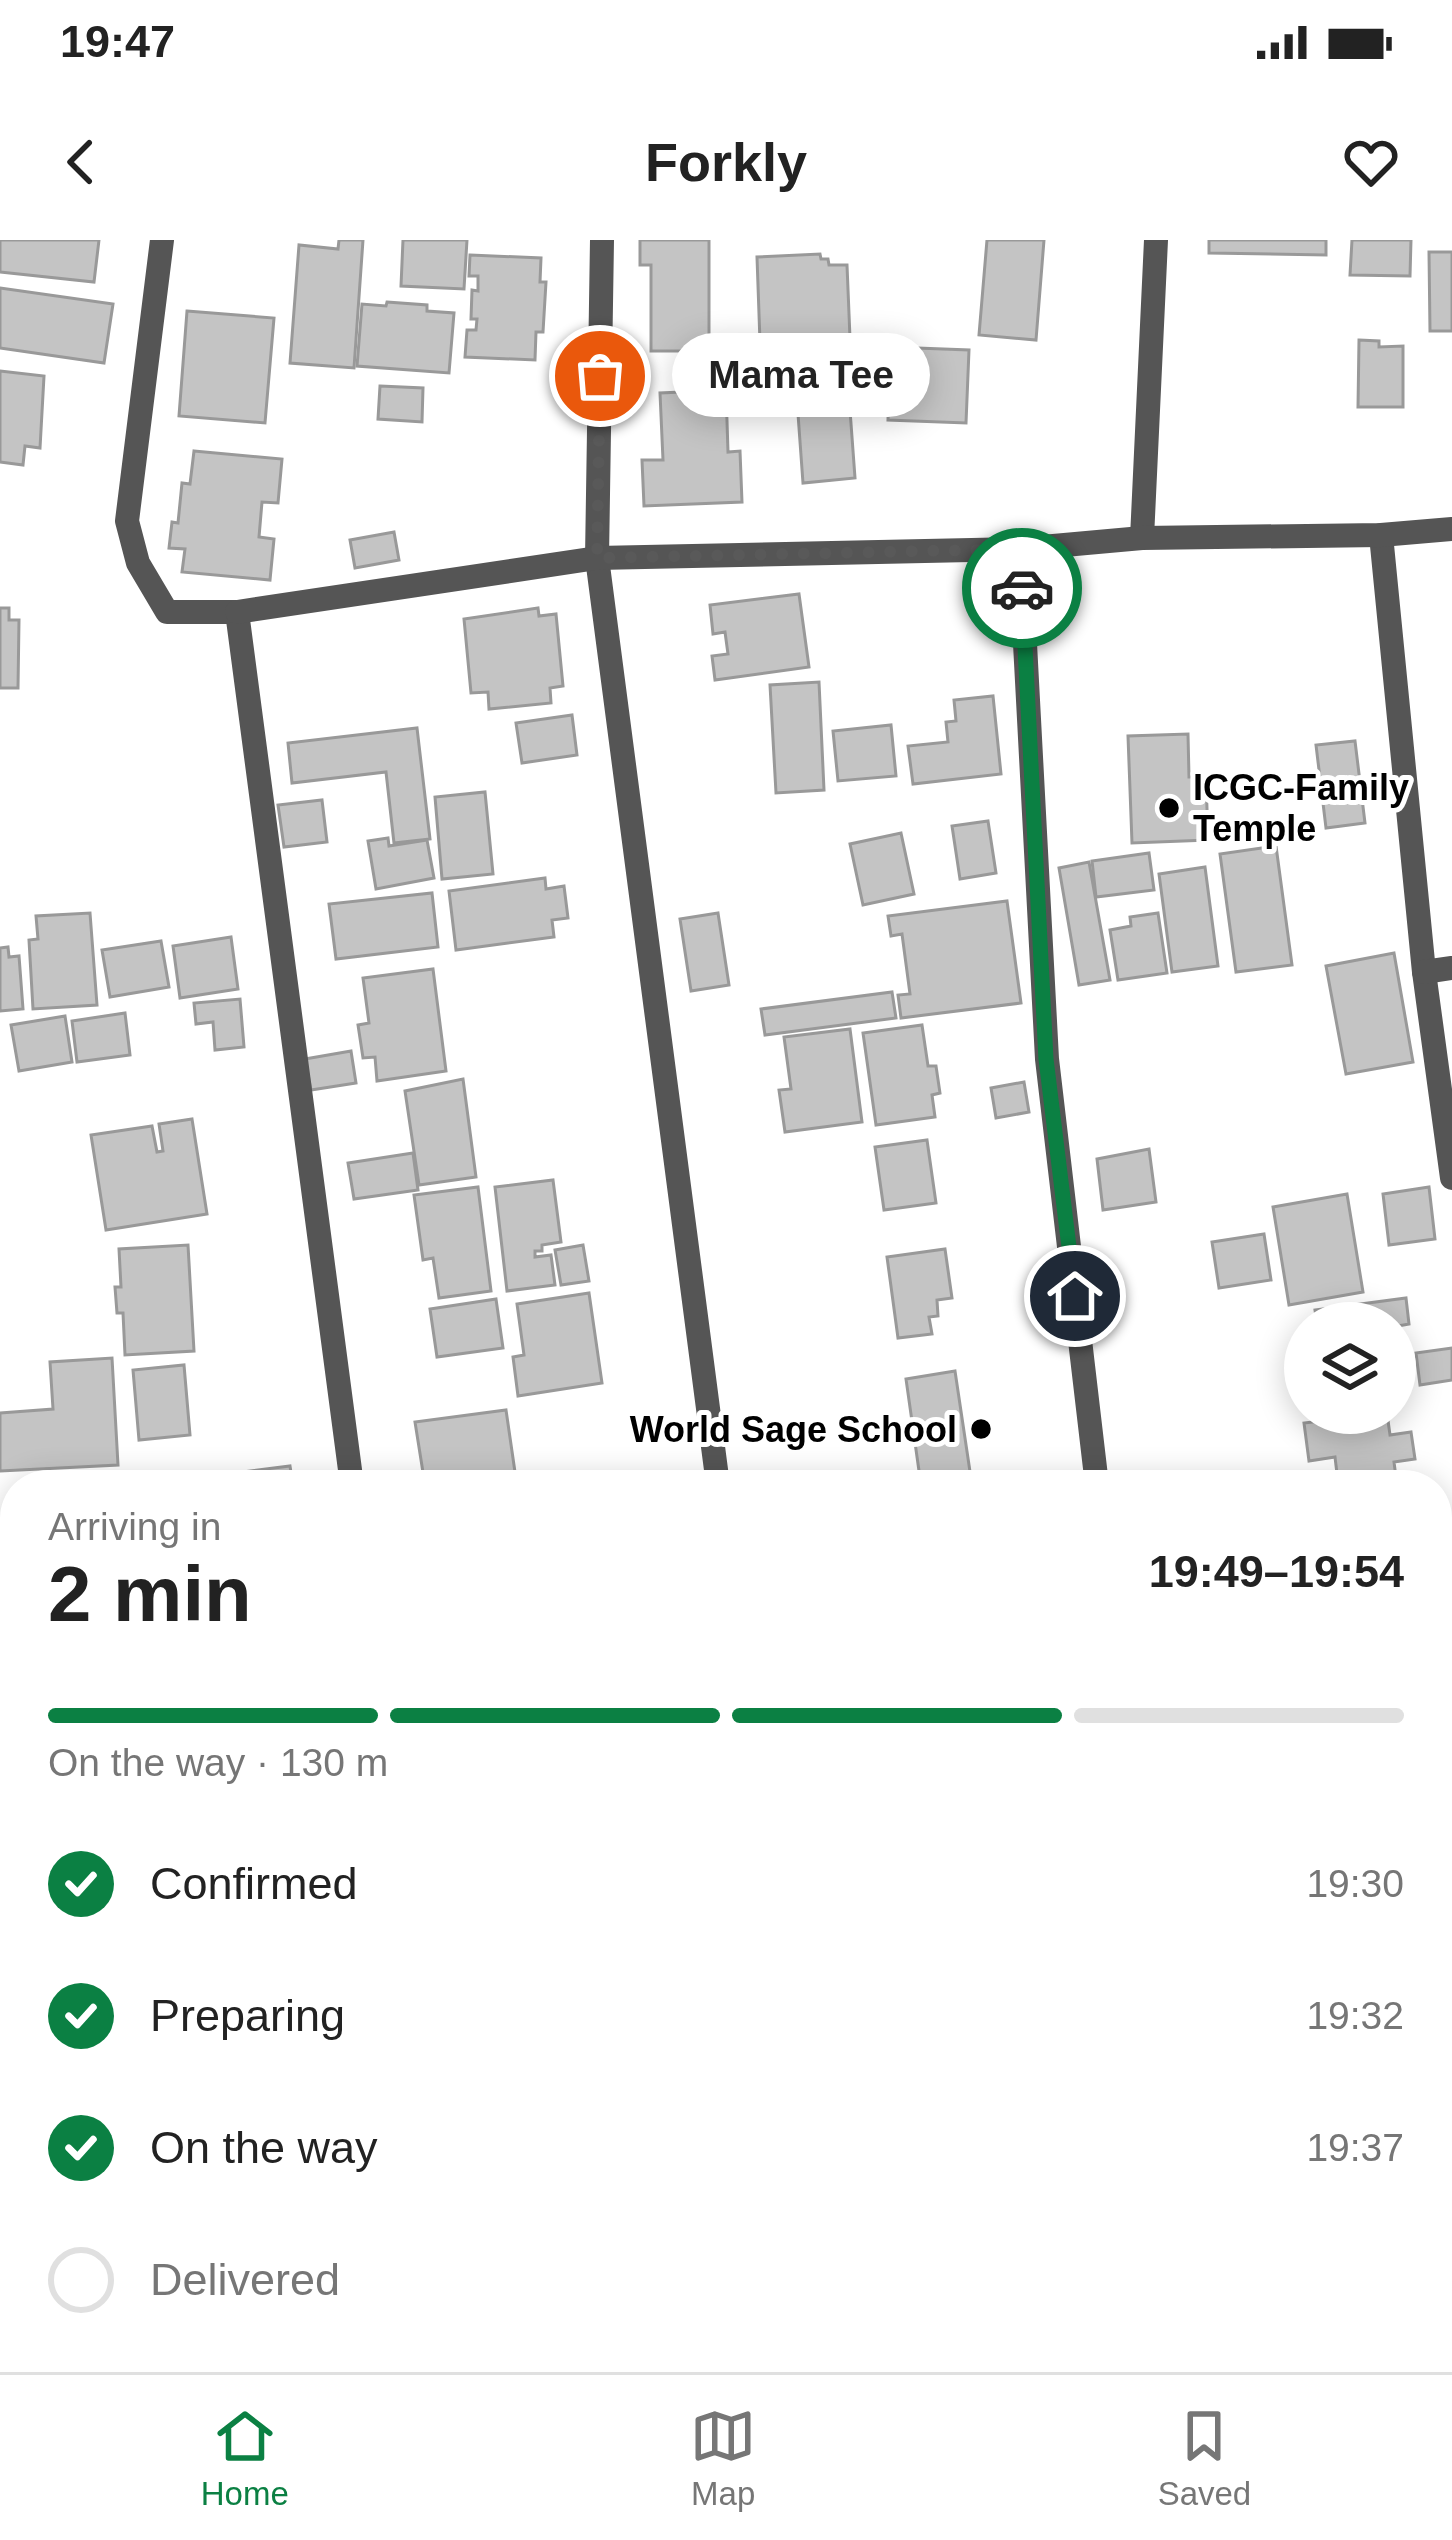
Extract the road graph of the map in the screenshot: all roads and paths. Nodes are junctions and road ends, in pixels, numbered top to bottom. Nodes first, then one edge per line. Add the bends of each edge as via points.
1 (161, 240) edge
2 (602, 240) edge
3 (1156, 240) edge
4 (1452, 529) edge
5 (1381, 536) junction
6 (1142, 538) junction
7 (1020, 549) junction
8 (597, 558) junction
9 (237, 612) junction
10 (1452, 968) edge
11 (1424, 972) junction
12 (1452, 1178) edge
13 (350, 1470) edge
14 (716, 1470) edge
15 (1095, 1470) edge

1 - 9 street via 127,521 138,562 166,612
2 - 8 street
3 - 6 street
4 - 5 street
5 - 6 street
5 - 11 street
6 - 7 street
7 - 8 street
7 - 15 street via 1046,1059
8 - 9 street
8 - 14 street
9 - 13 street
10 - 11 street
11 - 12 street

